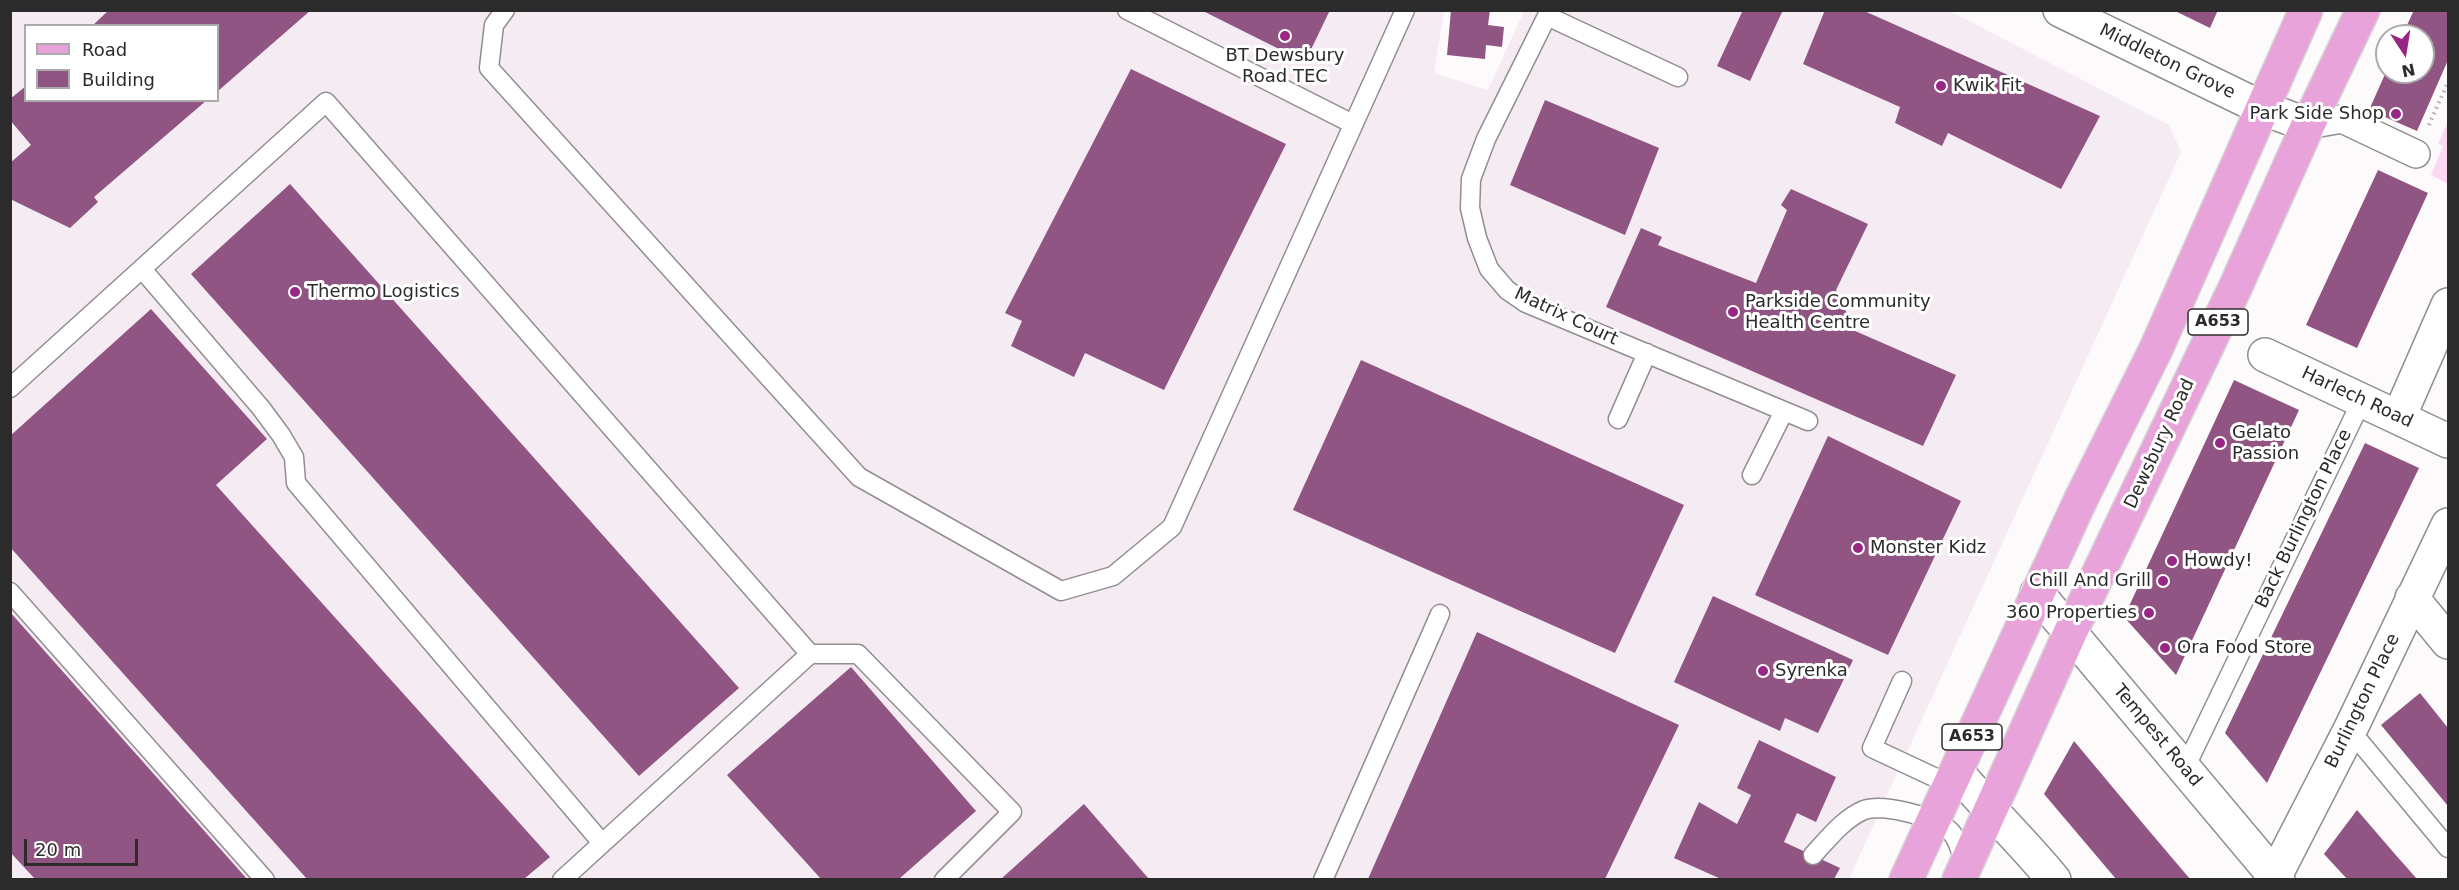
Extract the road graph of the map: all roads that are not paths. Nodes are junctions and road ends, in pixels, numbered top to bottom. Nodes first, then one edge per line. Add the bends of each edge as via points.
1 (505, 10) edge
2 (1127, 10) edge
3 (1405, 10) edge
4 (2060, 10) edge
5 (2306, 10) edge
6 (2363, 10) edge
7 (1548, 13) edge
8 (1678, 76) dead end
9 (2262, 108) junction
10 (1353, 124) junction
11 (2308, 125) junction
12 (2416, 153) road end
13 (142, 269) junction
14 (2448, 304) edge
15 (2173, 309) junction
16 (2215, 327) junction
17 (1647, 353) junction
18 (2265, 356) dead end
19 (10, 388) edge
20 (2362, 400) junction
21 (1784, 411) junction
22 (2398, 417) junction
23 (1618, 419) dead end
24 (1808, 421) dead end
25 (2448, 441) edge
26 (1752, 475) dead end
27 (2448, 525) edge
28 (10, 592) edge
29 (2037, 593) junction
30 (2412, 598) junction
31 (1440, 614) dead end
32 (2070, 633) junction
33 (2448, 642) edge
34 (810, 654) junction
35 (1902, 681) dead end
36 (2350, 730) junction
37 (2185, 768) junction
38 (1954, 778) junction
39 (1989, 811) junction
40 (1934, 822) junction
41 (602, 843) junction
42 (2448, 848) edge
43 (1813, 855) dead end
44 (1962, 873) edge
45 (2277, 878) edge
46 (265, 879) edge
47 (562, 879) edge
48 (944, 879) edge
49 (1323, 879) edge
50 (1906, 879) edge
51 (2054, 879) edge

1 - 10 lane via 494,25 489,68 859,477 1061,591 1113,576 1172,527
2 - 10 lane
3 - 10 lane
4 - 9 street, Middleton Grove
5 - 9 main road, A653
6 - 11 main road, Dewsbury Road / A653
7 - 8 lane
7 - 17 lane, Matrix Court via 1471,179 1470,208 1477,238 1489,269 1507,290 1526,303
9 - 11 street, Middleton Grove
9 - 15 main road, A653
11 - 12 street via 2342,119
11 - 16 main road, Dewsbury Road / A653
13 - 19 lane
13 - 34 lane via 326,102
13 - 41 lane via 281,435 294,457 296,483
14 - 22 street
15 - 16 main road, A653
15 - 29 main road, A653
16 - 32 main road, Dewsbury Road / A653
17 - 21 lane, Matrix Court
17 - 23 lane
18 - 20 street, Harlech Road
20 - 22 street, Harlech Road
20 - 37 lane, Back Burlington Place
21 - 24 lane, Matrix Court
21 - 26 lane
22 - 25 street, Harlech Road
27 - 30 street, Burlington Place
28 - 46 lane
29 - 32 street, Tempest Road
29 - 38 main road, A653
30 - 33 street
30 - 36 street, Burlington Place
31 - 49 lane
32 - 37 street, Tempest Road
32 - 39 main road, Dewsbury Road / A653
34 - 41 lane
34 - 48 lane via 858,654 1012,812
35 - 38 lane via 1872,748
36 - 42 lane
36 - 45 street, Burlington Place
37 - 45 street, Tempest Road
38 - 39 street
38 - 40 main road, A653
39 - 44 main road, Dewsbury Road / A653
39 - 51 street
40 - 43 lane via 1889,808 1866,809 1848,819
40 - 44 lane via 1951,832 1959,847
40 - 50 main road, A653
41 - 47 lane

